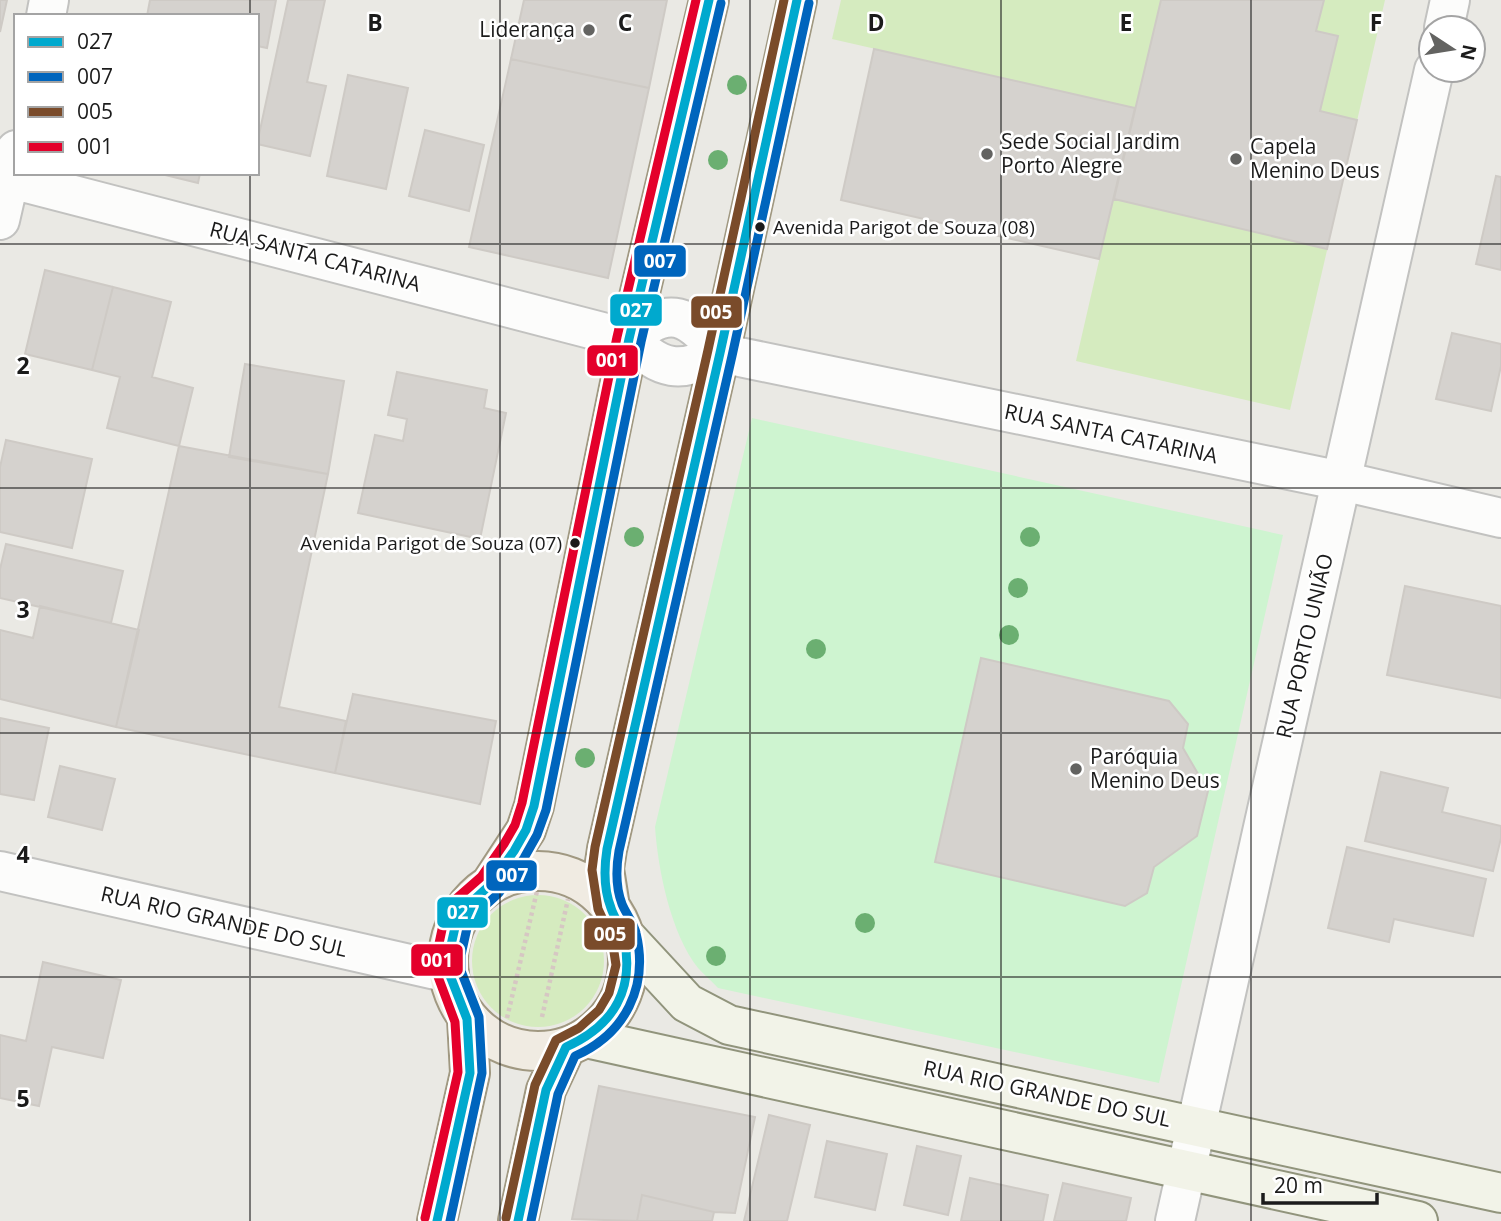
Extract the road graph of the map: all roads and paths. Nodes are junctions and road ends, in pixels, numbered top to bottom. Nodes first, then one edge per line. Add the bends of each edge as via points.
1 (709, 0) edge
2 (797, 0) edge
3 (1431, 84) edge
4 (8, 168) edge
5 (33, 175) edge
6 (0, 220) edge
7 (629, 339) junction
8 (720, 353) junction
9 (1342, 481) junction
10 (1501, 518) edge
11 (0, 870) edge
12 (490, 885) junction
13 (617, 921) junction
14 (449, 972) junction
15 (467, 1019) junction
16 (576, 1043) junction
17 (1196, 1127) junction
18 (1186, 1169) junction
19 (1501, 1194) edge
20 (437, 1221) edge
21 (518, 1221) edge
22 (1175, 1221) edge
23 (1418, 1221) edge

1 - 7 main road
2 - 8 main road
3 - 9 street, RUA PORTO UNIÃO
4 - 6 street
5 - 7 street, RUA SANTA CATARINA
7 - 8 street via 645,326 673,316 693,324
7 - 12 main road via 534,806 526,830
8 - 9 street, RUA SANTA CATARINA
8 - 13 main road via 607,849 604,869
9 - 10 street, RUA SANTA CATARINA
9 - 17 street, RUA PORTO UNIÃO
11 - 14 street, RUA RIO GRANDE DO SUL
12 - 13 main road via 516,873 544,871 572,877 593,887
12 - 14 main road via 456,923
13 - 16 main road via 628,966 621,997 609,1018
13 - 17 street, RUA RIO GRANDE DO SUL via 687,1003 729,1024
14 - 15 main road
15 - 16 main road via 502,1044 533,1051
15 - 20 main road via 470,1073
16 - 18 street, RUA RIO GRANDE DO SUL
16 - 21 main road via 546,1090
17 - 18 street, RUA PORTO UNIÃO
17 - 19 street, RUA RIO GRANDE DO SUL
18 - 22 street, RUA PORTO UNIÃO
18 - 23 street, RUA RIO GRANDE DO SUL

